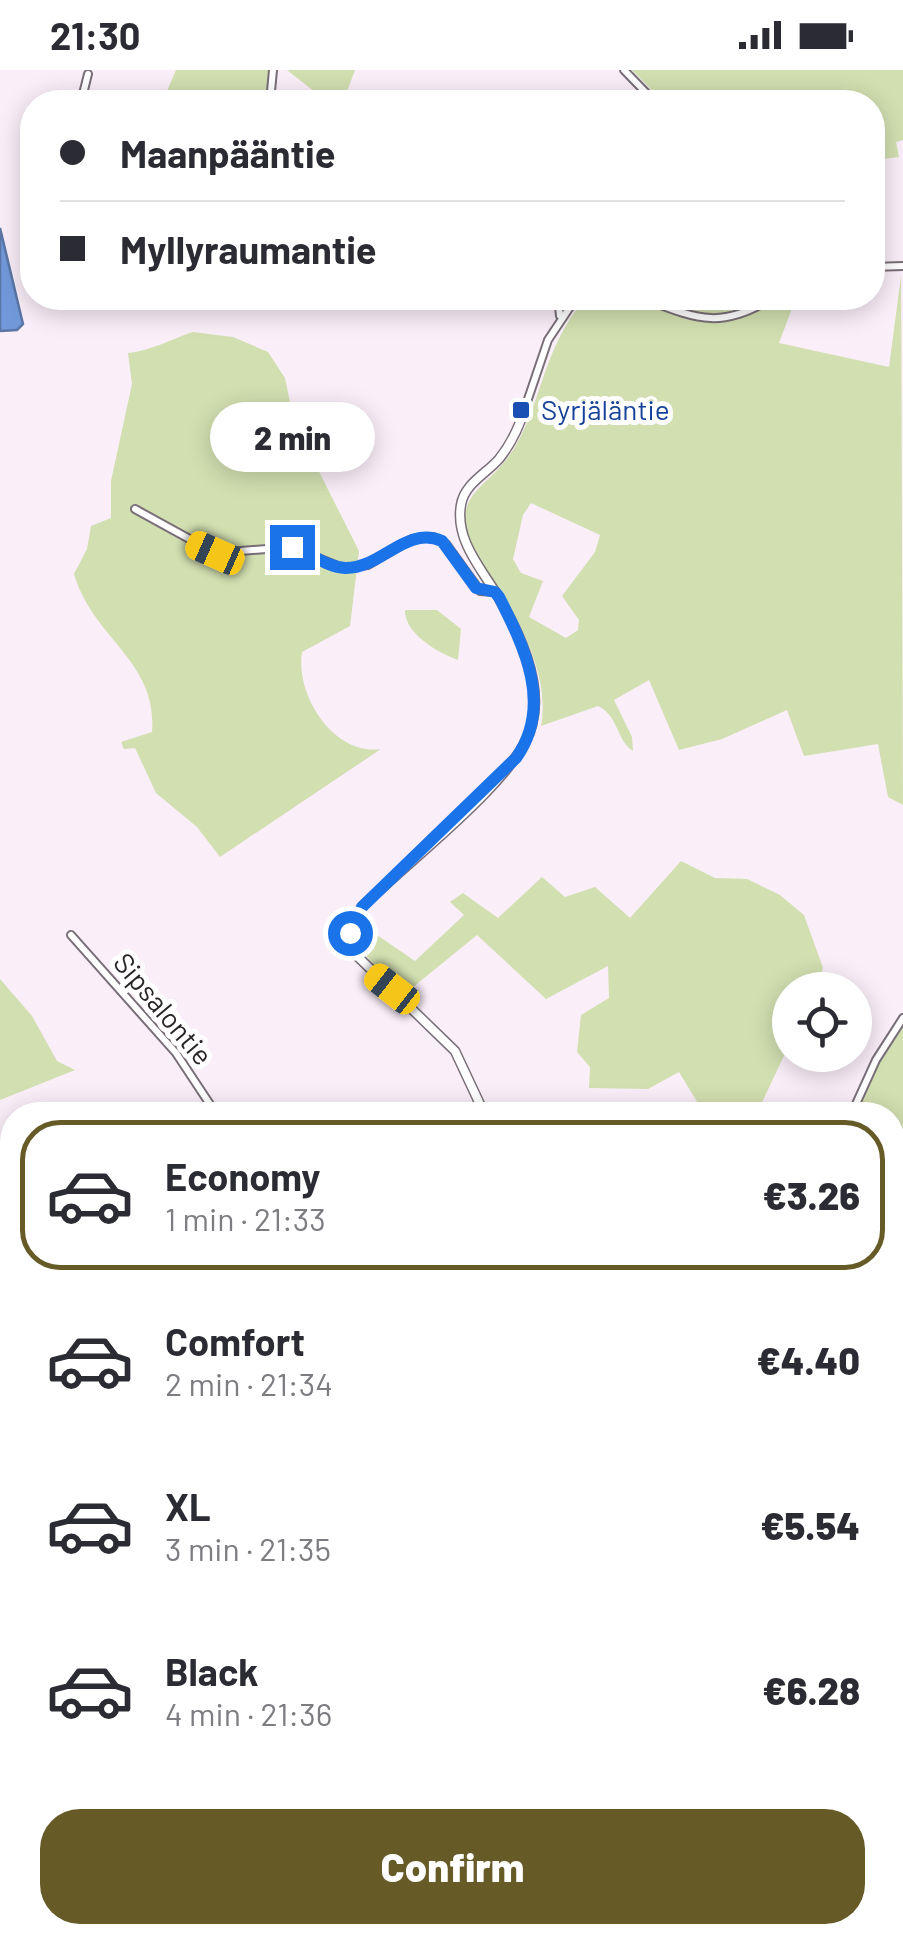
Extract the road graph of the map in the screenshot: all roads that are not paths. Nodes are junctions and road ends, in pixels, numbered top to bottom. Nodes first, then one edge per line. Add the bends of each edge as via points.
1 (624, 70) edge
2 (88, 74) dead end
3 (84, 90) edge
4 (643, 90) edge
5 (559, 310) edge
6 (565, 310) edge
7 (675, 310) edge
8 (743, 310) edge
9 (560, 316) junction
10 (526, 405) joint
11 (135, 509) dead end
12 (495, 592) junction
13 (71, 935) dead end
14 (903, 1018) edge
15 (208, 1102) edge
16 (479, 1102) edge
17 (857, 1102) edge

1 - 4 street
2 - 3 street
5 - 9 street
6 - 9 street
7 - 8 street via 719,320
9 - 10 street
10 - 12 street via 509,445 461,506 468,548
11 - 12 street via 215,553 292,547 343,568 433,537 446,544 476,588
12 - 16 street via 532,681 535,705 527,740 499,776 362,907 350,938 364,966 456,1050
13 - 15 street, Sipsalontie via 176,1053
14 - 17 street

